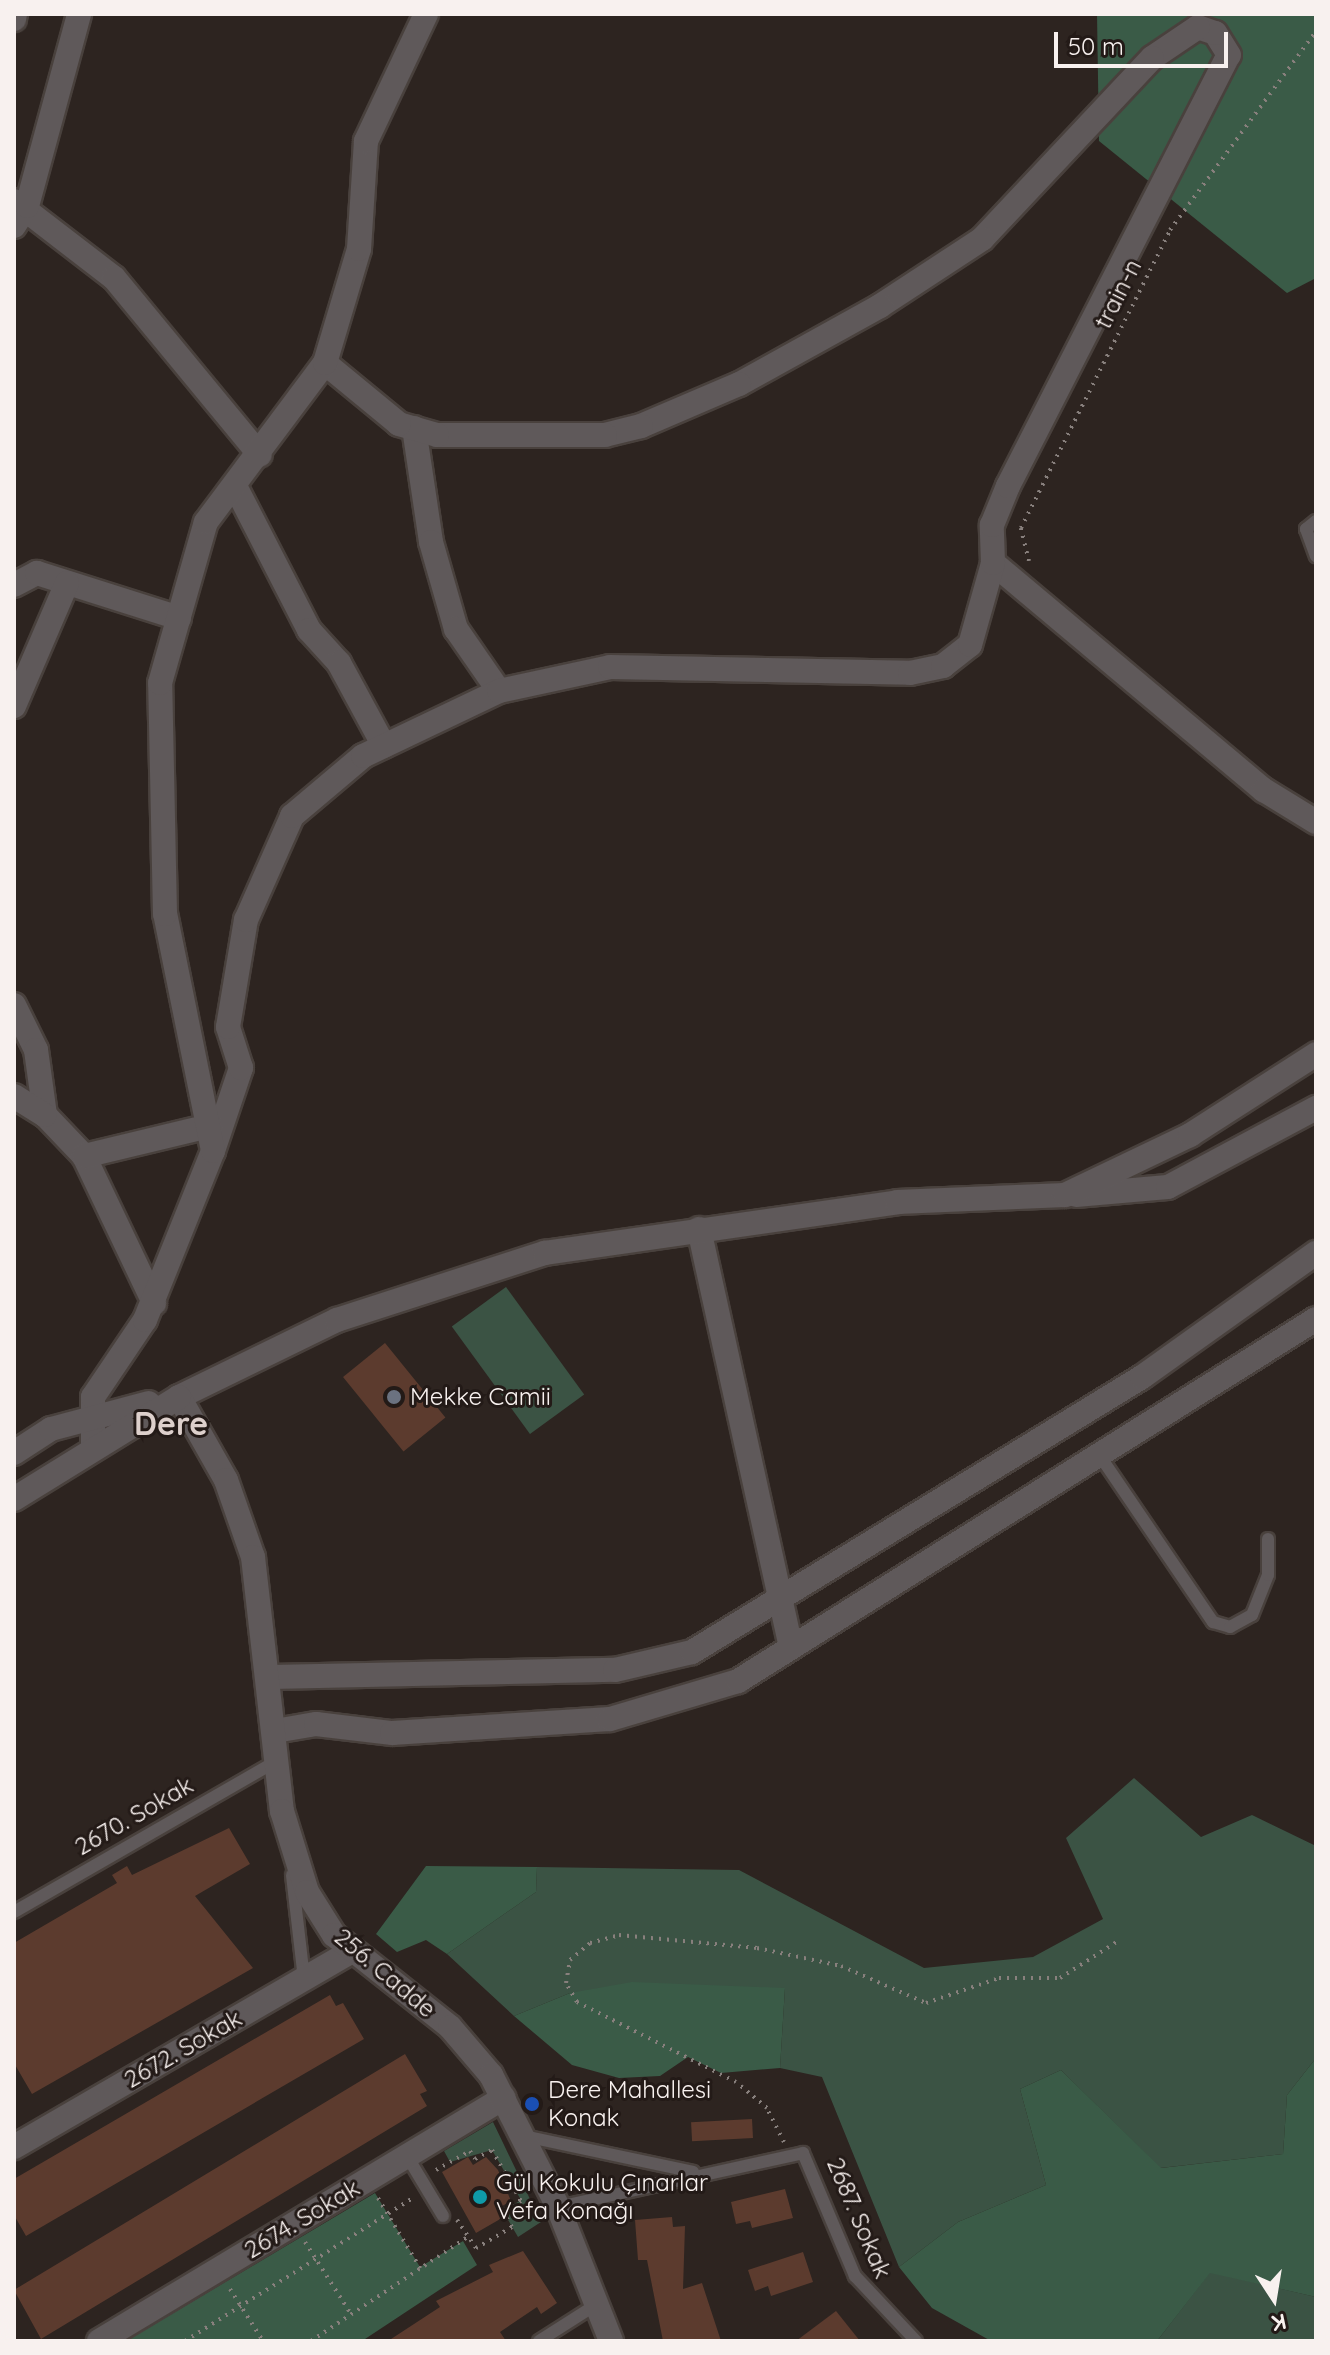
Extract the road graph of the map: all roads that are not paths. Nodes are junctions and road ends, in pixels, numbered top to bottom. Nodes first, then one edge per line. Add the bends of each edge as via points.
1 (79, 14) edge
2 (426, 14) edge
3 (18, 211) edge
4 (325, 363) junction
5 (414, 428) junction
6 (260, 455) junction
7 (235, 486) junction
8 (1316, 521) edge
9 (1316, 556) edge
10 (993, 563) junction
11 (67, 583) junction
12 (14, 585) edge
13 (179, 618) junction
14 (499, 691) junction
15 (14, 706) edge
16 (384, 746) junction
17 (1316, 822) edge
18 (14, 1007) edge
19 (1316, 1054) edge
20 (14, 1096) edge
21 (1316, 1108) edge
22 (45, 1115) junction
23 (209, 1126) junction
24 (213, 1151) junction
25 (84, 1156) junction
26 (1065, 1195) junction
27 (699, 1229) junction
28 (1316, 1253) edge
29 (154, 1303) junction
30 (1316, 1319) edge
31 (179, 1397) junction
32 (89, 1416) junction
33 (93, 1445) junction
34 (14, 1453) edge
35 (1100, 1456) junction
36 (14, 1499) edge
37 (1268, 1539) dead end
38 (780, 1597) junction
39 (791, 1647) junction
40 (271, 1677) junction
41 (275, 1731) junction
42 (277, 1761) junction
43 (288, 1843) junction
44 (14, 1912) edge
45 (351, 1952) junction
46 (304, 1979) junction
47 (504, 2098) junction
48 (524, 2136) junction
49 (14, 2147) edge
50 (407, 2156) junction
51 (700, 2173) junction
52 (558, 2207) junction
53 (443, 2216) road end
54 (597, 2304) junction
55 (99, 2341) edge
56 (539, 2341) edge
57 (611, 2341) edge
58 (916, 2341) edge

1 - 3 street
2 - 4 street via 366,141 359,249
3 - 6 street via 114,278
4 - 5 street
4 - 6 street
5 - 10 street via 437,435 605,435 739,384 880,306 982,239 1152,58 1198,27 1215,33 1229,55 1008,486 992,525
5 - 14 street via 431,542 456,629
6 - 7 street
7 - 13 street via 206,522
7 - 16 street via 309,630 339,663
8 - 9 lane via 1306,529
10 - 14 street via 970,645 943,666 800,676 610,667
10 - 17 street via 1264,790
11 - 12 street via 37,573
11 - 13 street
11 - 15 street
13 - 23 street via 160,683 165,914
14 - 16 street
16 - 24 street via 292,816 246,920 228,1027 241,1068
18 - 22 street via 36,1050
19 - 26 street via 1190,1135
20 - 22 street
21 - 26 street via 1168,1187
22 - 25 street
23 - 24 street
23 - 25 street
24 - 29 street
25 - 29 street
26 - 27 street via 897,1202
27 - 31 street via 545,1253 411,1296 337,1320
27 - 38 street
28 - 38 street via 1142,1377
29 - 32 street via 102,1377
30 - 35 street
31 - 32 street
31 - 33 street
31 - 40 street, 256. Cadde via 244,1525
32 - 33 street
32 - 34 street via 39,1434
33 - 36 street
35 - 37 lane via 1213,1622 1230,1627 1252,1615 1268,1575
35 - 39 street
38 - 39 street
38 - 40 street via 720,1641 640,1667 484,1677
39 - 41 street via 738,1681 610,1719 392,1733 316,1724
40 - 41 street, 256. Cadde
41 - 42 street, 256. Cadde
42 - 43 street, 256. Cadde
42 - 44 lane, 2670. Sokak
43 - 45 street, 256. Cadde via 319,1913
43 - 46 lane
45 - 46 street, 2672. Sokak
45 - 47 street, 256. Cadde via 465,2042
46 - 49 street, 2672. Sokak
47 - 48 street, 256. Cadde
47 - 50 street, 2674. Sokak
48 - 51 lane, 2687. Sokak
48 - 52 street, 256. Cadde
50 - 53 lane
50 - 55 street, 2674. Sokak
51 - 52 lane, 2687. Sokak
51 - 58 lane, 2687. Sokak via 788,2152 808,2157 868,2295
52 - 54 street, 256. Cadde
54 - 56 lane
54 - 57 street, 256. Cadde

